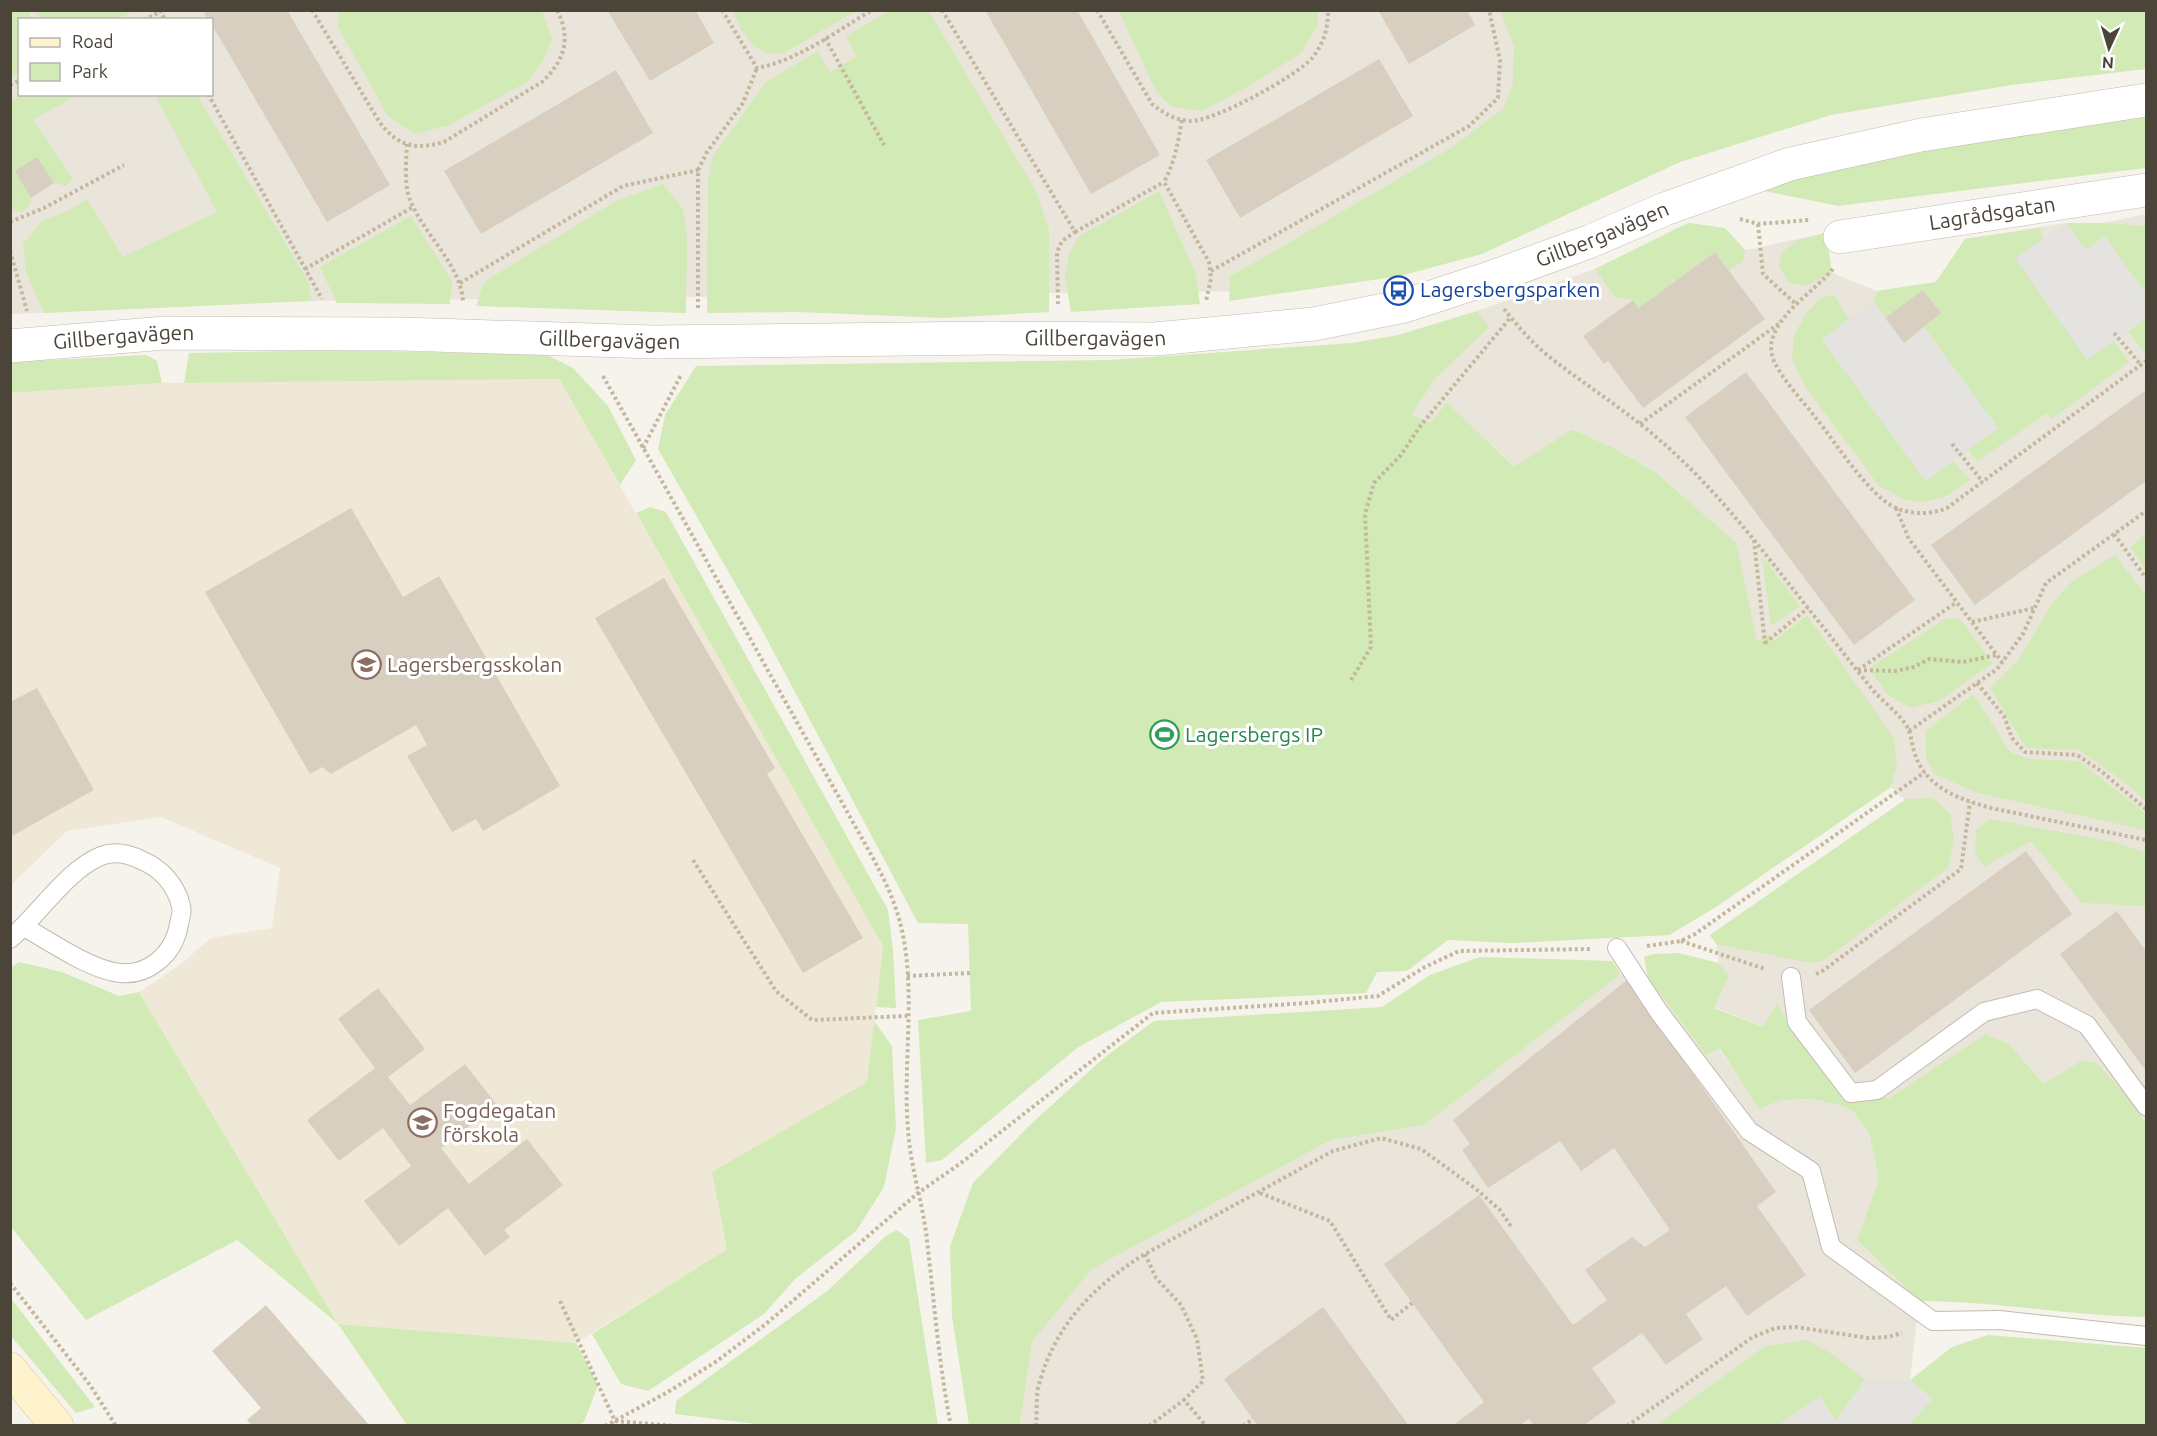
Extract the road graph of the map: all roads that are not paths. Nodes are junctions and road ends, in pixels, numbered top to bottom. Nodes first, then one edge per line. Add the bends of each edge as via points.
1 (2146, 99) edge
2 (2146, 190) edge
3 (1840, 237) road end
4 (22, 346) edge
5 (17, 933) edge
6 (1617, 948) road end
7 (1791, 977) road end
8 (2146, 1106) edge
9 (2146, 1336) edge
10 (10, 1369) edge
11 (57, 1425) edge

1 - 4 street, Gillbergavägen via 1921,135 1790,164 1491,278 1404,306 1314,324 1155,339 698,342 165,333
2 - 3 street, Lagrådsgatan
5 - 5 lane via 82,866 104,855 128,854 151,864 171,881 182,908 177,937 164,958 140,972 115,972
6 - 9 lane via 1659,1012 1749,1131 1811,1171 1831,1247 1933,1321 1999,1320
7 - 8 lane via 1797,1022 1851,1093 1877,1090 1984,1012 2037,999 2087,1025
10 - 11 main road

